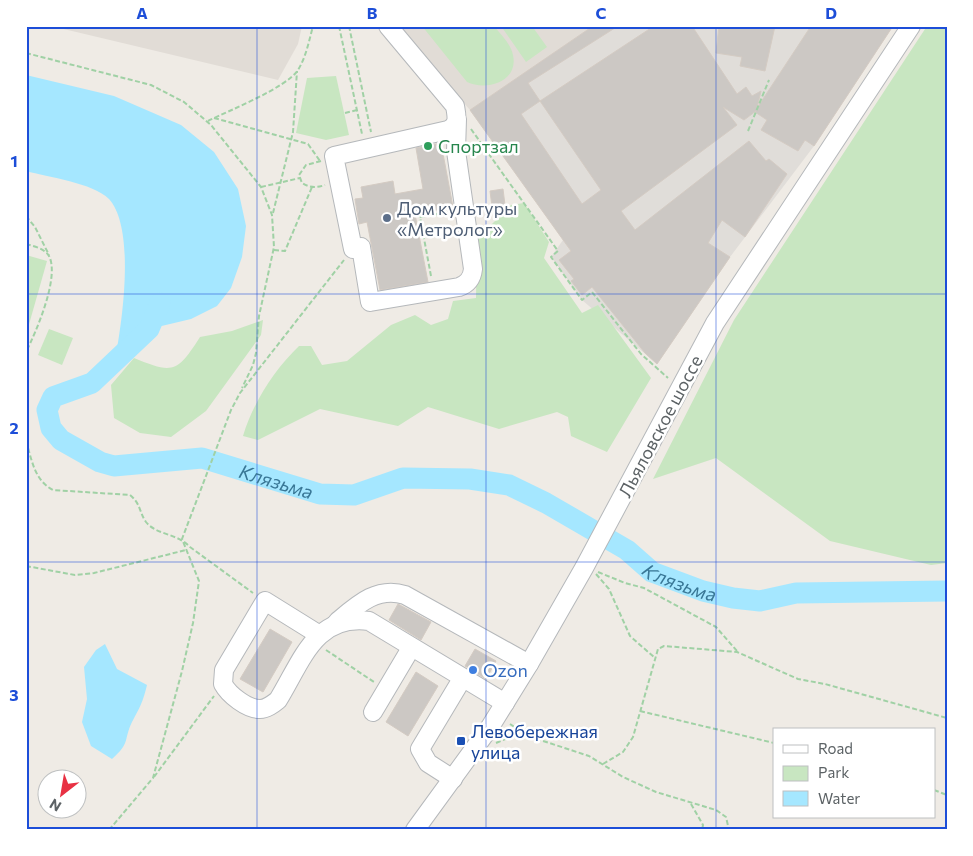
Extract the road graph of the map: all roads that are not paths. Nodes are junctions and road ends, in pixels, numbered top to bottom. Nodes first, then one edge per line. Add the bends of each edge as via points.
1 (388, 26) edge
2 (911, 26) edge
3 (456, 112) junction
4 (337, 622) junction
5 (316, 638) junction
6 (411, 648) junction
7 (529, 664) junction
8 (462, 679) junction
9 (501, 709) junction
10 (373, 712) dead end
11 (453, 779) junction
12 (415, 830) edge

1 - 3 street
2 - 7 street, Льяловское шоссе via 715,323
3 - 3 street via 456,151 472,275 465,285 370,302 361,248 354,249 339,182 327,160 369,147 448,130 454,125
4 - 5 street
4 - 6 street via 368,621
4 - 7 street via 362,602 393,591
5 - 5 street via 264,601 224,670 223,684 231,695 250,706 269,707 278,700
6 - 8 street
6 - 10 street
7 - 9 street, Льяловское шоссе
8 - 9 street
8 - 11 street via 420,749 428,763
9 - 11 street, Льяловское шоссе
11 - 12 street, Льяловское шоссе

